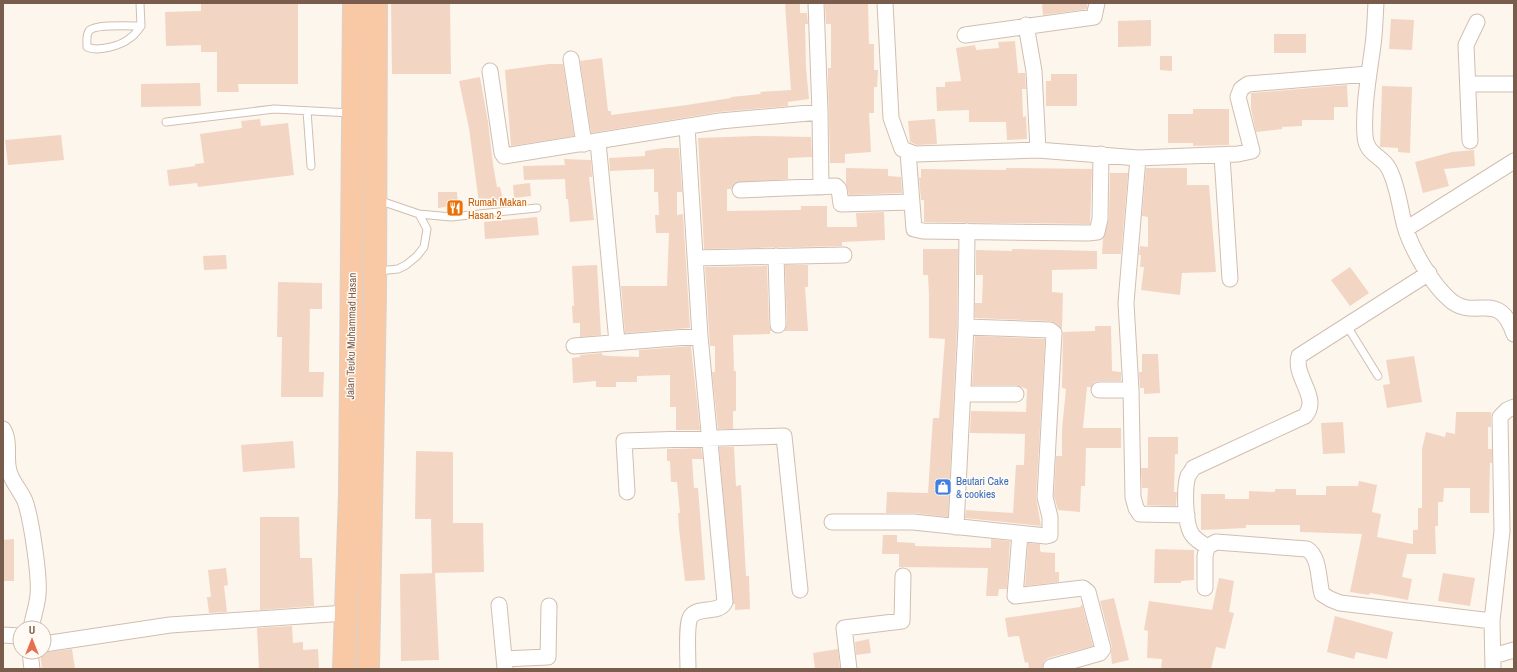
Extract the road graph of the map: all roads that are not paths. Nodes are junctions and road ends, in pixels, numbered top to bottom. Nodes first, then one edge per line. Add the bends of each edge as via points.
1 (140, 3) edge
2 (354, 3) edge
3 (376, 3) edge
4 (816, 3) edge
5 (885, 3) edge
6 (1097, 3) edge
7 (1376, 3) edge
8 (1477, 22) dead end
9 (1026, 25) junction
10 (141, 26) junction
11 (965, 35) dead end
12 (571, 59) dead end
13 (490, 71) dead end
14 (1368, 74) junction
15 (1469, 84) junction
16 (1514, 84) edge
17 (307, 111) junction
18 (820, 112) junction
19 (353, 113) junction
20 (166, 122) dead end
21 (687, 127) junction
22 (1470, 141) dead end
23 (591, 143) junction
24 (1038, 150) junction
25 (908, 152) junction
26 (1101, 154) junction
27 (1222, 156) junction
28 (1138, 158) junction
29 (1514, 161) edge
30 (311, 166) dead end
31 (821, 187) junction
32 (740, 190) dead end
33 (376, 200) junction
34 (911, 202) junction
35 (537, 208) dead end
36 (419, 214) junction
37 (1406, 229) junction
38 (966, 231) junction
39 (844, 255) dead end
40 (776, 256) junction
41 (695, 258) junction
42 (375, 272) junction
43 (1429, 274) junction
44 (1230, 279) dead end
45 (352, 293) junction
46 (375, 295) junction
47 (778, 325) dead end
48 (1347, 326) junction
49 (966, 327) junction
50 (1514, 334) edge
51 (700, 336) junction
52 (617, 342) junction
53 (574, 346) dead end
54 (1378, 376) dead end
55 (1099, 390) dead end
56 (1131, 390) junction
57 (963, 394) junction
58 (1016, 394) dead end
59 (1514, 407) edge
60 (3, 429) edge
61 (710, 438) junction
62 (627, 492) dead end
63 (1187, 516) junction
64 (832, 522) dead end
65 (956, 527) junction
66 (1020, 534) junction
67 (1207, 547) junction
68 (903, 576) dead end
69 (1205, 588) dead end
70 (800, 590) dead end
71 (499, 605) dead end
72 (549, 606) dead end
73 (346, 613) junction
74 (33, 620) edge
75 (1492, 621) junction
76 (52, 643) edge
77 (1514, 650) edge
78 (1493, 662) edge
79 (504, 664) edge
80 (1051, 667) dead end
81 (344, 669) edge
82 (368, 669) edge
83 (688, 669) edge
84 (849, 669) edge

1 - 10 lane
2 - 19 highway, Jalan Teuku Muhammad Hasan
3 - 33 highway
4 - 18 street
5 - 25 street via 892,118 899,143 902,149
6 - 9 street via 1094,18
7 - 14 street
8 - 15 street via 1466,45
9 - 11 street
9 - 24 street via 1034,71
10 - 10 lane via 102,27 90,30 87,47 96,49 122,43 131,38
12 - 23 street
13 - 23 street via 503,155
14 - 27 street via 1248,84 1241,89 1238,97 1252,151
14 - 37 street via 1366,142 1372,152 1389,167
15 - 16 street
15 - 22 street
17 - 19 lane
17 - 20 lane via 260,109
17 - 30 lane
18 - 21 street
18 - 31 street
19 - 45 highway, Jalan Teuku Muhammad Hasan
21 - 23 street
21 - 41 street
23 - 52 street
24 - 25 street via 915,154
24 - 26 street
25 - 34 street
26 - 28 street
26 - 38 street via 1100,219 1097,232
27 - 28 street
27 - 44 street
28 - 56 street via 1126,303
29 - 37 street
31 - 32 street
31 - 34 street via 839,187 841,204
33 - 36 lane
33 - 42 highway
34 - 38 street via 914,228 923,231
35 - 36 lane via 451,217
36 - 42 lane via 427,229 426,241 417,256 398,269
37 - 43 street via 1412,246
38 - 49 street
39 - 40 street
40 - 41 street
40 - 47 street
41 - 51 street
42 - 46 highway
43 - 48 street
43 - 50 street via 1456,305 1465,308 1496,309 1504,313
45 - 46 highway
45 - 73 highway, Jalan Teuku Muhammad Hasan
46 - 82 highway
48 - 54 lane
48 - 63 street via 1299,356 1298,368 1311,404 1305,416 1193,468 1187,484
49 - 57 street
49 - 66 street via 1050,330 1055,335 1045,497 1050,517 1050,535
51 - 52 street
51 - 61 street
52 - 53 street
55 - 56 street
56 - 63 street via 1133,497 1136,508 1144,515
57 - 58 street
57 - 65 street
59 - 75 street via 1500,417 1502,531
60 - 74 street via 7,435 10,477 24,499 28,511 38,583
61 - 62 street via 624,441
61 - 70 street via 784,436
61 - 83 street via 725,602 719,608 695,612 689,620
63 - 67 street via 1191,532
64 - 65 street via 913,522
65 - 66 street
66 - 80 street via 1015,596 1083,588 1088,592 1103,649 1100,653
67 - 69 street
67 - 75 street via 1216,542 1307,550 1313,553 1316,561 1322,594 1330,600
68 - 84 street via 902,621 844,628
71 - 79 street
72 - 79 street via 548,657
73 - 76 street via 170,625
73 - 81 highway, Jalan Teuku Muhammad Hasan
75 - 78 street
77 - 78 street

